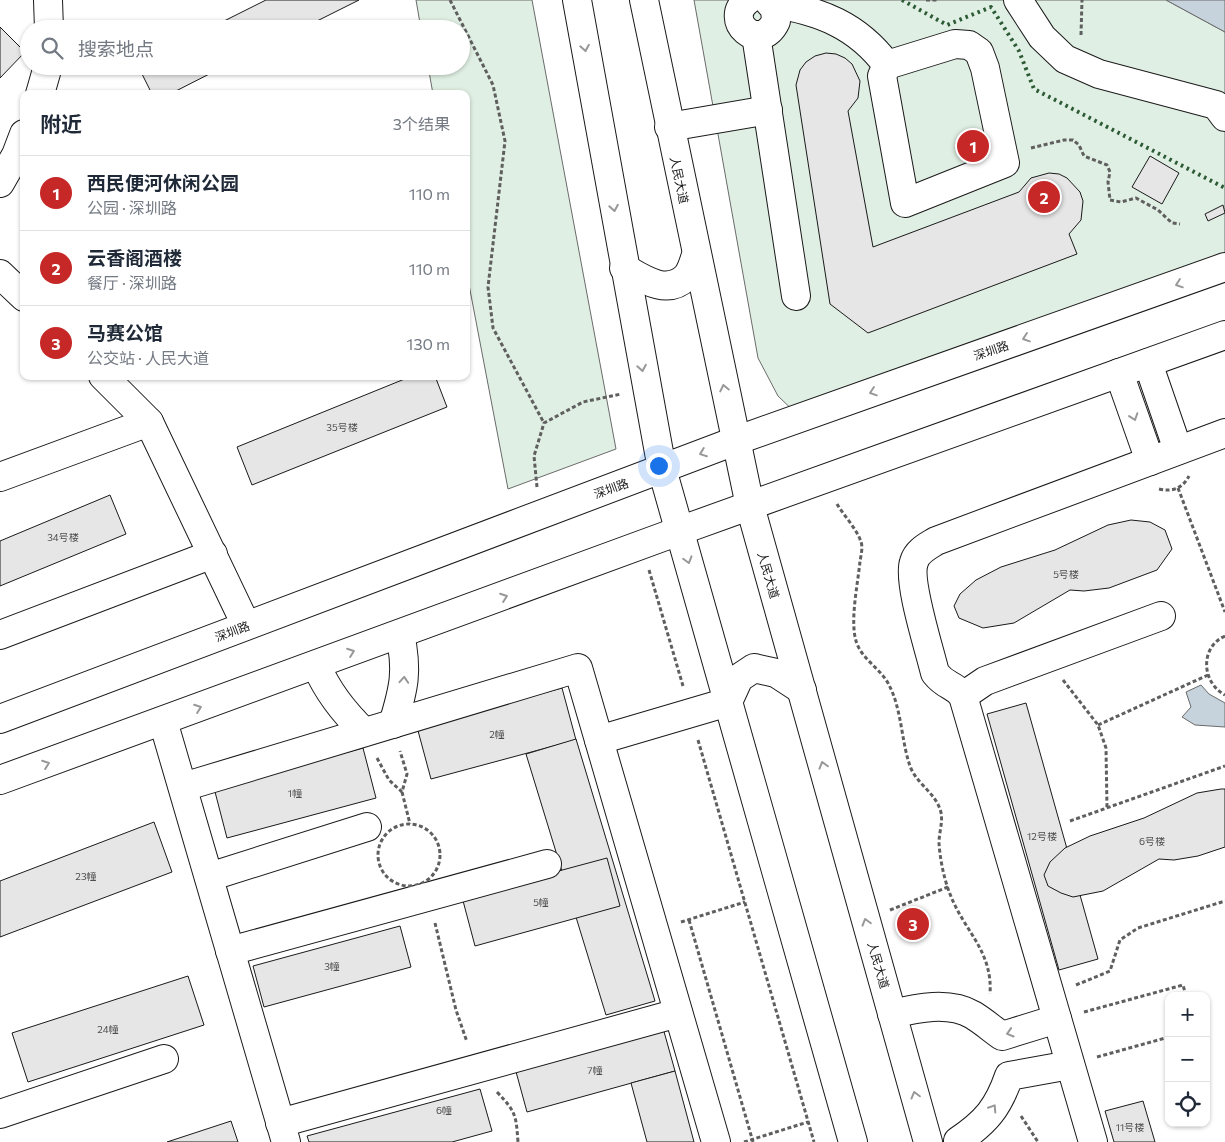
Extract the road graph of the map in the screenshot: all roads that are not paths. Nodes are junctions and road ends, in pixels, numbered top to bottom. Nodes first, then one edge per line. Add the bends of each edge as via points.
1 (48, 0) edge
2 (577, 0) edge
3 (644, 0) edge
4 (1018, 0) edge
5 (762, 1) edge
6 (49, 20) edge
7 (887, 65) junction
8 (45, 75) edge
9 (41, 90) edge
10 (768, 110) junction
11 (1225, 117) edge
12 (669, 126) junction
13 (20, 145) edge
14 (0, 183) edge
15 (696, 255) junction
16 (1225, 267) edge
17 (624, 268) junction
18 (0, 274) edge
19 (20, 293) edge
20 (796, 296) dead end
21 (1225, 335) edge
22 (1148, 363) junction
23 (1119, 373) junction
24 (108, 380) edge
25 (149, 422) junction
26 (1225, 433) edge
27 (736, 441) junction
28 (1178, 450) junction
29 (1150, 461) junction
30 (662, 469) junction
31 (0, 477) edge
32 (750, 506) junction
33 (679, 531) junction
34 (213, 554) junction
35 (1161, 616) dead end
36 (246, 625) junction
37 (400, 634) junction
38 (0, 635) edge
39 (316, 665) junction
40 (802, 690) junction
41 (963, 696) junction
42 (728, 702) junction
43 (0, 719) edge
44 (163, 721) junction
45 (393, 724) junction
46 (364, 732) junction
47 (598, 740) junction
48 (0, 780) edge
49 (182, 787) junction
50 (367, 827) dead end
51 (547, 864) dead end
52 (209, 877) junction
53 (230, 951) junction
54 (1053, 1007) junction
55 (905, 1011) junction
56 (678, 1013) junction
57 (164, 1059) dead end
58 (1070, 1065) junction
59 (0, 1114) edge
60 (283, 1132) edge
61 (958, 1140) dead end
62 (716, 1142) edge
63 (853, 1142) edge
64 (928, 1142) edge
65 (1093, 1142) edge

1 - 6 street
2 -> 17 street
3 - 12 street, 人民大道
4 - 11 street via 1042,37 1065,59 1099,74 1216,105
5 - 7 street via 802,8 849,28 872,46
5 - 10 street via 775,9 776,21 768,32 756,35
7 - 7 street via 882,76 906,203 1005,163 979,52 969,45 956,44
8 - 9 street
10 - 12 street
10 - 20 street
12 - 15 street, 人民大道
13 - 14 street
15 - 17 street via 686,276 670,286 650,283
27 -> 15 street, 人民大道
16 -> 27 street, 深圳路
17 -> 30 street
18 - 19 street
21 - 22 street
22 - 23 street
22 - 28 street
23 -> 29 street
23 - 32 street
24 - 25 street
25 - 31 street
25 - 34 street
26 - 28 street
27 -> 30 street, 深圳路
27 - 32 street, 人民大道
28 - 29 street
29 - 41 street via 936,541 921,550 914,562 912,578 935,673 944,685 957,688
30 - 33 street
30 - 36 street, 深圳路
32 - 33 street
32 - 40 street, 人民大道
37 -> 33 street
33 -> 42 street
34 - 36 street
34 - 38 street
35 - 41 street via 985,681
36 - 43 street, 深圳路
39 -> 37 street
45 -> 37 street via 404,690 406,660
44 -> 39 street
39 - 46 street via 343,711
40 - 42 street via 776,673 754,668 739,678
55 -> 40 street, 人民大道
41 - 54 street
42 - 47 street
42 - 63 street
48 -> 44 street
44 - 49 street
45 - 46 street
45 - 47 street via 578,668
46 - 49 street
47 - 56 street
49 - 52 street
50 - 52 street
51 - 53 street via 427,889
52 - 53 street
53 - 60 street
54 -> 55 street via 1002,1036 972,1014 948,1007
54 - 58 street
64 -> 55 street, 人民大道
56 - 60 street via 479,1068
56 - 62 street
57 - 59 street
61 -> 58 street via 992,1112 1009,1076
58 - 65 street

